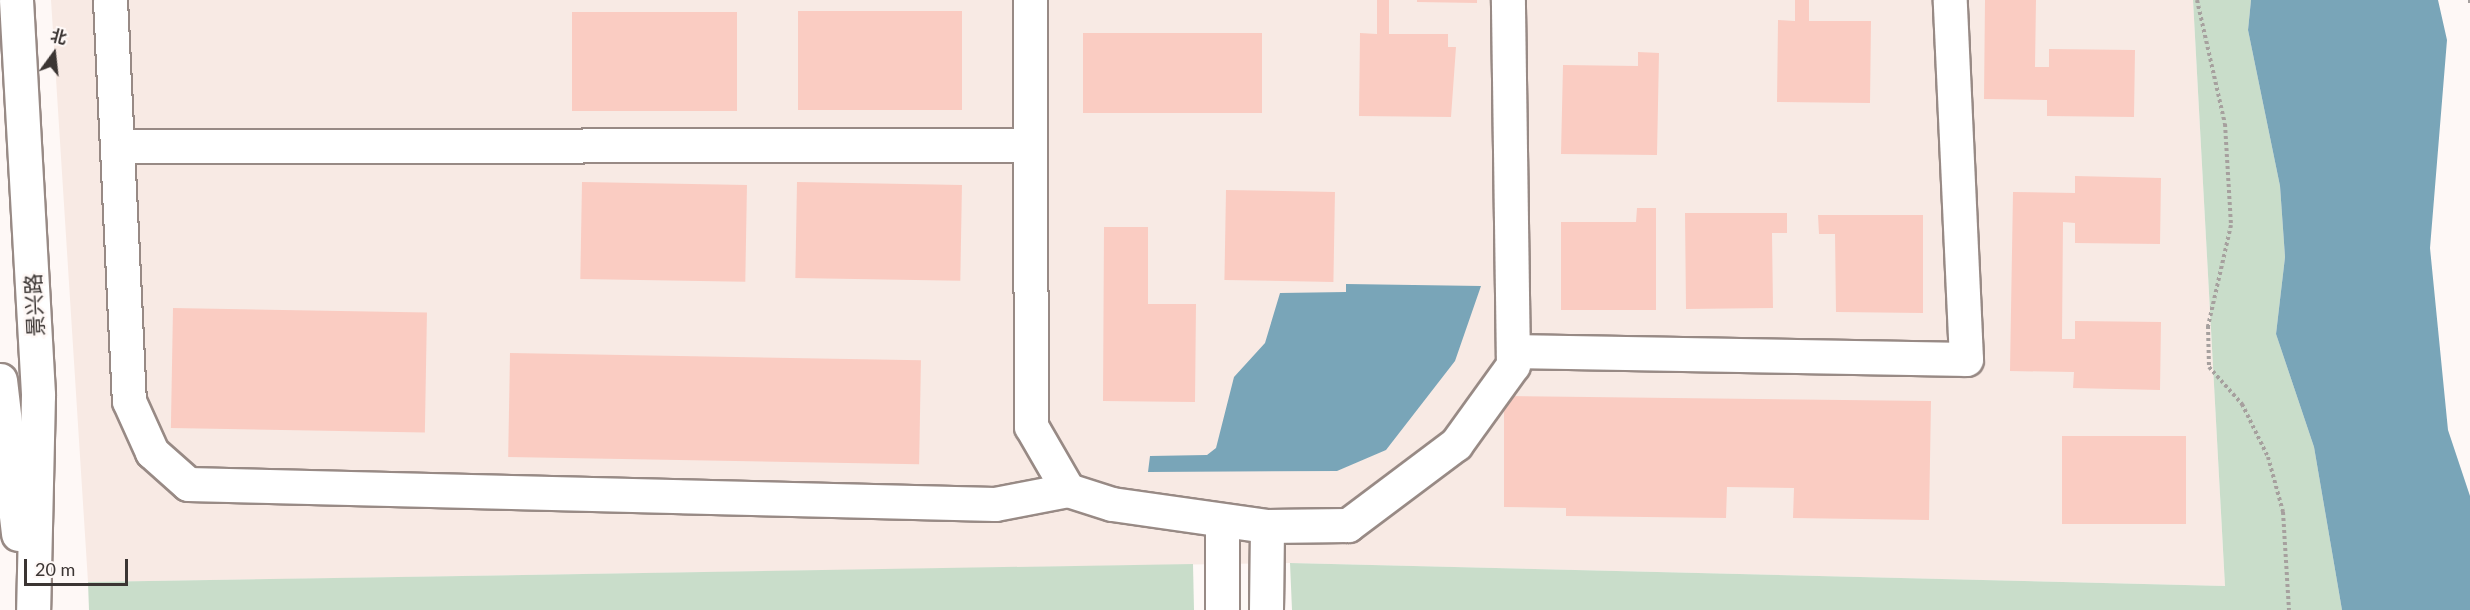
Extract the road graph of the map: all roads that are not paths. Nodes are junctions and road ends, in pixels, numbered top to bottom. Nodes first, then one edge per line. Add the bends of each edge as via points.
1 (16, 0) edge
2 (110, 0) edge
3 (1030, 0) edge
4 (1508, 0) edge
5 (1950, 0) edge
6 (1030, 145) junction
7 (117, 146) junction
8 (1513, 351) junction
9 (0, 380) edge
10 (1068, 490) junction
11 (1222, 522) junction
12 (1267, 526) junction
13 (28, 610) edge
14 (33, 610) edge
15 (1222, 610) edge
16 (1266, 610) edge

1 - 14 street, 景兴路 via 38,395
2 - 7 street
3 - 6 street
4 - 8 street
5 - 8 street via 1966,359
6 - 7 street
6 - 10 street via 1031,426
7 - 10 street via 129,401 152,452 188,484 995,504
8 - 12 street via 1513,365 1456,444 1348,525
9 - 13 street
10 - 11 street via 1112,504
11 - 12 street
11 - 15 street
12 - 16 street

